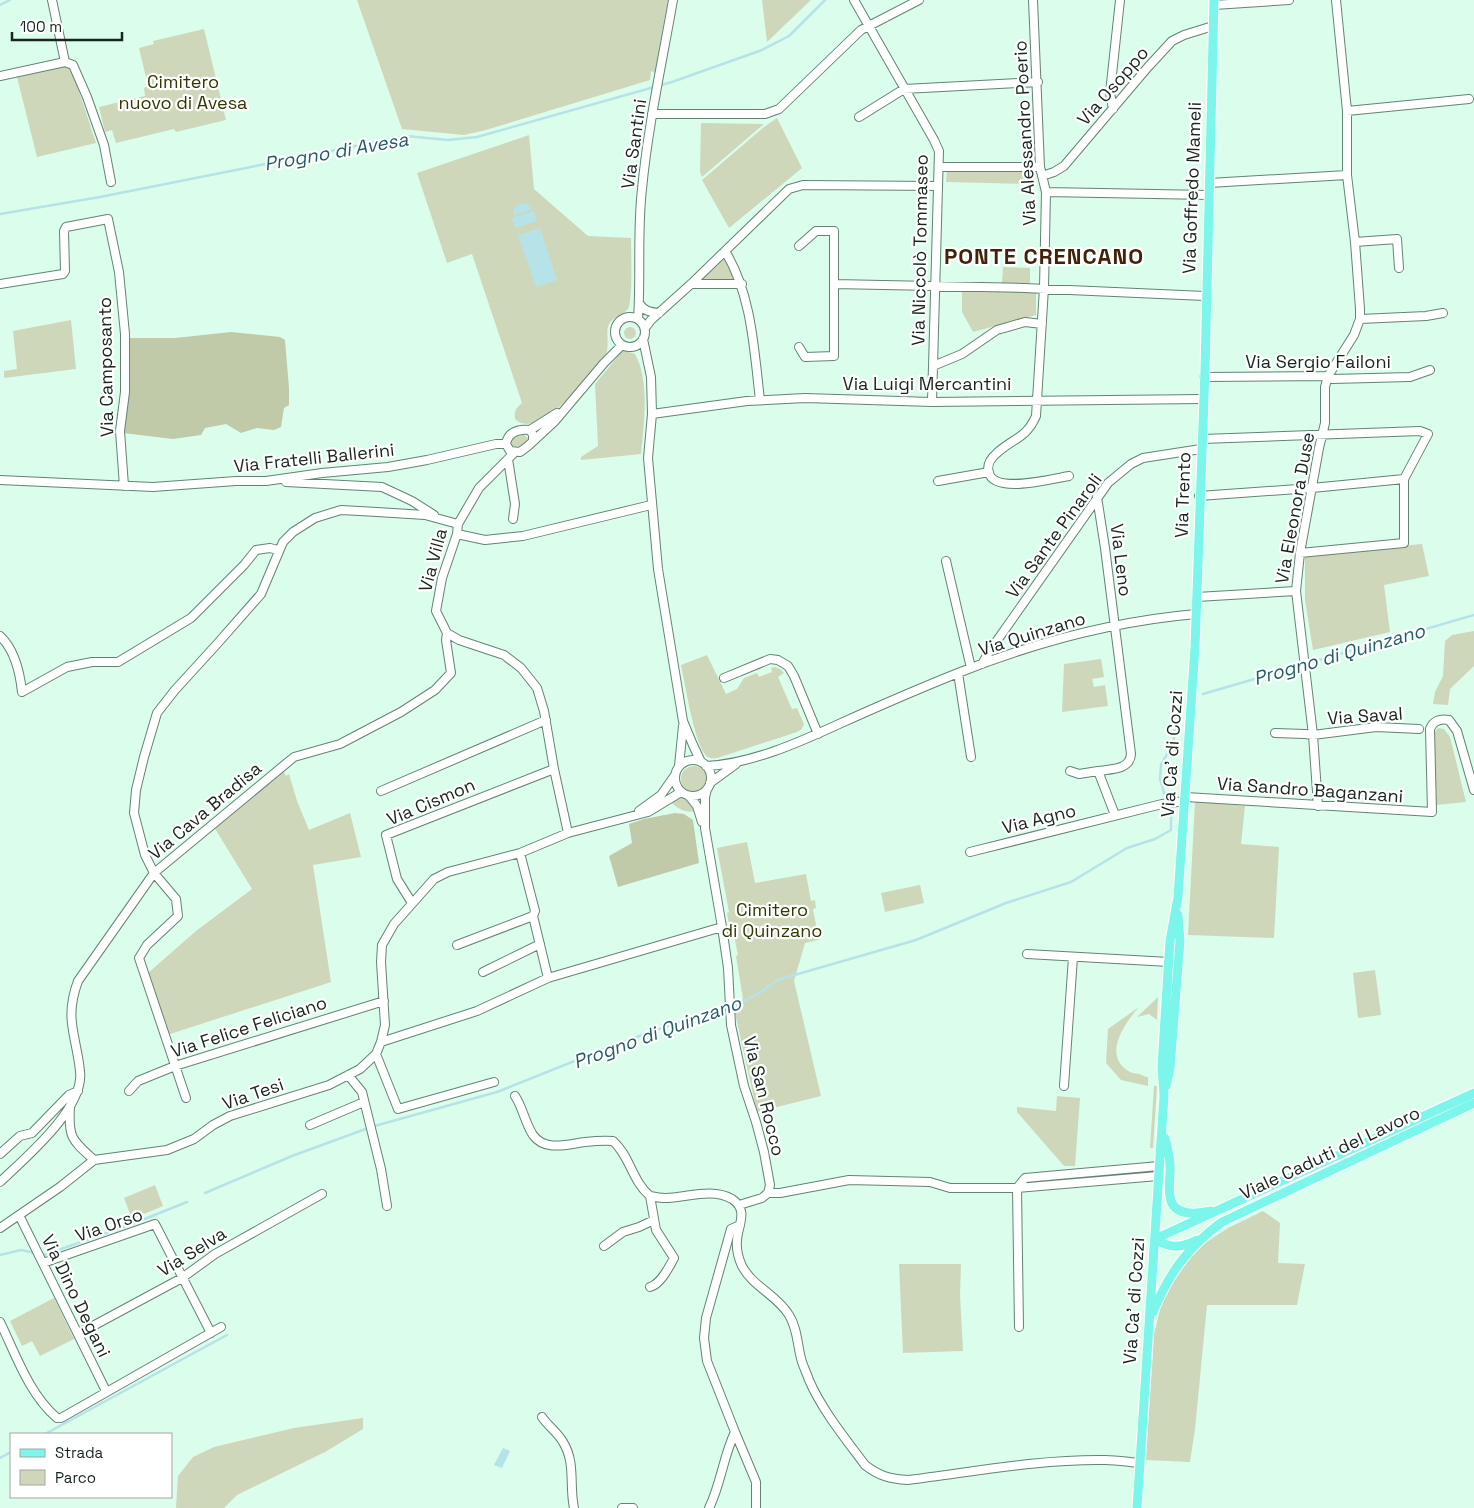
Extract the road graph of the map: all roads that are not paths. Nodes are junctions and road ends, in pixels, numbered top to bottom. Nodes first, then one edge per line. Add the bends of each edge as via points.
1 (52, 0) edge
2 (673, 0) edge
3 (854, 0) edge
4 (919, 0) edge
5 (1033, 0) edge
6 (1120, 0) edge
7 (1289, 0) edge
8 (1336, 0) edge
9 (1214, 2) edge
10 (1213, 26) junction
11 (865, 28) junction
12 (64, 62) junction
13 (0, 76) edge
14 (1038, 82) junction
15 (904, 89) junction
16 (1470, 99) dead end
17 (1113, 109) junction
18 (1347, 111) junction
19 (652, 114) junction
20 (859, 117) dead end
21 (940, 167) junction
22 (1040, 167) junction
23 (1347, 175) junction
24 (1042, 176) junction
25 (112, 182) dead end
26 (1209, 182) junction
27 (938, 186) junction
28 (1046, 192) junction
29 (1208, 195) junction
30 (1355, 242) junction
31 (800, 246) dead end
32 (725, 251) junction
33 (1399, 268) dead end
34 (0, 284) edge
35 (691, 284) junction
36 (742, 284) junction
37 (834, 284) junction
38 (936, 285) junction
39 (1044, 288) junction
40 (638, 294) junction
41 (1206, 296) junction
42 (639, 303) junction
43 (659, 313) junction
44 (1443, 314) dead end
45 (1360, 320) junction
46 (639, 322) junction
47 (1042, 324) junction
48 (643, 339) junction
49 (620, 342) junction
50 (635, 346) junction
51 (799, 347) dead end
52 (648, 357) junction
53 (933, 366) junction
54 (1430, 370) dead end
55 (1328, 376) junction
56 (1204, 377) junction
57 (1203, 399) junction
58 (760, 400) junction
59 (1037, 400) junction
60 (932, 402) junction
61 (566, 406) junction
62 (652, 414) junction
63 (530, 430) junction
64 (1321, 435) junction
65 (1202, 439) junction
66 (533, 441) junction
67 (506, 444) junction
68 (1201, 449) junction
69 (515, 452) junction
70 (508, 459) junction
71 (988, 472) junction
72 (1069, 476) dead end
73 (1404, 479) junction
74 (0, 480) edge
75 (266, 481) junction
76 (938, 481) dead end
77 (124, 486) junction
78 (1312, 488) junction
79 (1199, 496) junction
80 (1097, 497) junction
81 (651, 505) junction
82 (441, 519) junction
83 (513, 519) dead end
84 (458, 524) junction
85 (457, 534) junction
86 (278, 550) junction
87 (1300, 552) junction
88 (946, 561) dead end
89 (1296, 591) junction
90 (1197, 597) junction
91 (1196, 614) junction
92 (1114, 627) junction
93 (447, 633) junction
94 (0, 636) edge
95 (982, 664) junction
96 (971, 668) junction
97 (958, 673) junction
98 (724, 678) dead end
99 (546, 720) junction
100 (684, 721) junction
101 (1419, 729) dead end
102 (1275, 733) dead end
103 (818, 734) junction
104 (1313, 735) junction
105 (971, 757) dead end
106 (742, 760) junction
107 (704, 764) junction
108 (679, 766) junction
109 (554, 769) junction
110 (1070, 771) dead end
111 (1098, 771) junction
112 (674, 775) junction
113 (709, 786) junction
114 (1474, 790) edge
115 (381, 791) dead end
116 (685, 794) junction
117 (1182, 800) junction
118 (1318, 806) junction
119 (1115, 815) junction
120 (631, 816) junction
121 (705, 828) junction
122 (568, 833) junction
123 (520, 852) junction
124 (970, 852) dead end
125 (154, 873) junction
126 (1178, 897) junction
127 (412, 903) junction
128 (533, 916) junction
129 (722, 927) junction
130 (540, 944) junction
131 (457, 945) dead end
132 (1027, 954) dead end
133 (1073, 957) junction
134 (1169, 962) junction
135 (483, 972) dead end
136 (548, 978) junction
137 (384, 1001) junction
138 (381, 1042) junction
139 (376, 1054) junction
140 (175, 1066) junction
141 (348, 1075) junction
142 (494, 1082) dead end
143 (1064, 1086) dead end
144 (129, 1091) dead end
145 (78, 1092) junction
146 (1474, 1093) edge
147 (515, 1096) dead end
148 (1164, 1096) junction
149 (186, 1098) dead end
150 (364, 1102) junction
151 (1474, 1103) edge
152 (70, 1107) junction
153 (310, 1126) dead end
154 (1162, 1127) junction
155 (0, 1154) edge
156 (94, 1160) junction
157 (1159, 1166) junction
158 (1158, 1176) junction
159 (0, 1182) edge
160 (1017, 1188) junction
161 (768, 1193) junction
162 (322, 1194) dead end
163 (650, 1196) junction
164 (739, 1205) junction
165 (387, 1206) dead end
166 (1226, 1208) junction
167 (18, 1215) junction
168 (654, 1220) junction
169 (740, 1225) junction
170 (0, 1228) edge
171 (1202, 1237) junction
172 (1155, 1239) junction
173 (604, 1246) dead end
174 (42, 1260) junction
175 (182, 1278) junction
176 (650, 1287) dead end
177 (1150, 1319) junction
178 (0, 1322) edge
179 (1019, 1327) dead end
180 (221, 1328) dead end
181 (211, 1333) junction
182 (78, 1334) junction
183 (106, 1391) junction
184 (542, 1417) dead end
185 (736, 1432) junction
186 (1139, 1463) junction
187 (574, 1508) edge
188 (622, 1508) edge
189 (633, 1508) edge
190 (709, 1508) edge
191 (756, 1508) edge
192 (1137, 1508) edge

1 - 12 street
2 - 19 street, Via Santini
3 - 11 street, Via Niccolò Tommaseo
4 - 11 street
5 - 14 street, Via Alessandro Poerio
6 - 17 street via 1110,93
7 - 9 street
8 - 18 street
9 - 10 main road, Via Goffredo Mameli
10 - 17 street, Via Osoppo via 1172,41
10 - 26 main road, Via Goffredo Mameli
11 - 15 street, Via Niccolò Tommaseo
11 - 19 street via 779,109 765,114
12 - 13 street
12 - 25 street via 73,65 87,97
14 - 15 street
14 - 22 street, Via Alessandro Poerio
15 - 20 street
15 - 21 street, Via Niccolò Tommaseo via 934,140
16 - 18 street
17 - 24 street, Via Osoppo via 1064,166
18 - 23 street
19 - 40 street, Via Santini via 642,190
21 - 22 street
21 - 27 street, Via Niccolò Tommaseo
22 - 24 street, Via Alessandro Poerio
23 - 26 street
23 - 30 street
24 - 28 street, Via Alessandro Poerio
26 - 29 main road, Via Goffredo Mameli
27 - 32 street via 802,185 783,194
27 - 38 street, Via Niccolò Tommaseo
28 - 29 street
28 - 39 street, Via Alessandro Poerio
29 - 41 main road, Via Goffredo Mameli
30 - 33 street via 1397,240
30 - 45 street
31 - 37 street via 816,231 834,231
32 - 35 street
32 - 36 street
34 - 77 street, Via Camposanto via 63,274 66,271 66,227 108,219 120,272 125,334 120,430
35 - 36 street
35 - 43 street
36 - 58 street
37 - 38 street
37 - 51 street via 834,356 805,357
38 - 39 street
38 - 53 street, Via Niccolò Tommaseo
39 - 41 street
39 - 47 street, Via Alessandro Poerio
40 - 42 street, Via Santini
40 - 46 street, Via Santini via 635,300
41 - 56 main road, Via Goffredo Mameli
42 - 43 street via 648,312
42 - 46 street, Via Santini
43 - 46 street via 651,320
44 - 45 street
45 - 55 street
46 - 48 street, Via Santini
46 - 49 street, Via Santini via 624,318 617,325 616,334
47 - 53 street via 1025,322 997,330 962,354
47 - 59 street, Via Alessandro Poerio
48 - 50 street
48 - 52 street
49 - 50 street via 628,347
49 - 61 street, Via Villa
50 - 52 street
52 - 62 street
53 - 60 street, Via Niccolò Tommaseo
54 - 55 street, Via Sergio Failoni via 1410,377 1332,379
55 - 56 street, Via Sergio Failoni
55 - 64 street, Via Eleonora Duse via 1325,423
56 - 57 main road, Via Trento
57 - 59 street, Via Luigi Mercantini
57 - 65 main road, Via Trento
58 - 60 street, Via Luigi Mercantini via 806,398
58 - 62 street, Via Luigi Mercantini
59 - 60 street, Via Luigi Mercantini
59 - 71 street, Via Alessandro Poerio via 1036,416 1025,434 988,462
61 - 63 street, Via Villa
61 - 66 street, Via Villa
62 - 81 street via 648,458
63 - 66 street
63 - 67 street, Via Villa via 517,430
64 - 65 street
64 - 73 street via 1420,431 1428,434
64 - 78 street, Via Eleonora Duse
65 - 68 main road, Via Trento
66 - 69 street, Via Villa via 525,449
67 - 69 street via 510,451
67 - 75 street, Via Fratelli Ballerini via 388,467
68 - 79 main road, Via Trento
68 - 80 street, Via Sante Pinaroli via 1143,458 1124,469
69 - 70 street, Via Villa
70 - 83 street via 515,504
70 - 84 street, Via Villa via 478,488
71 - 72 street via 995,481 1009,484
71 - 76 street
73 - 78 street
73 - 87 street via 1404,543
74 - 77 street, Via Fratelli Ballerini
75 - 77 street, Via Fratelli Ballerini
75 - 82 street via 382,487
78 - 79 street
78 - 87 street, Via Eleonora Duse
79 - 90 main road, Via Trento
80 - 92 street, Via Leno
80 - 95 street, Via Sante Pinaroli
81 - 85 street via 523,536 485,540
81 - 100 street via 658,569
82 - 84 street
82 - 86 street via 425,515 341,510 315,518 293,532
84 - 85 street, Via Villa
85 - 93 street, Via Villa via 442,578 436,611
86 - 94 street via 256,550 191,618 118,662 92,662 67,667 22,692 20,673
86 - 125 street via 261,594 157,713 136,790 134,814
87 - 89 street, Via Eleonora Duse
88 - 96 street
89 - 90 street
89 - 104 street, Via Eleonora Duse
90 - 91 main road, Via Trento
91 - 92 street, Via Quinzano
91 - 117 main road, Via Ca' di Cozzi
92 - 95 street, Via Quinzano
92 - 111 street via 1131,754 1126,766
93 - 99 street via 504,655 521,668 537,688
93 - 125 street, Via Cava Bradisa via 451,673 435,690 340,744 294,756
95 - 96 street, Via Quinzano
96 - 97 street, Via Quinzano
97 - 103 street, Via Quinzano
97 - 105 street
98 - 103 street via 770,659 778,660 788,666 794,676
99 - 109 street
99 - 115 street
100 - 107 street
100 - 108 street
101 - 104 street, Via Saval via 1376,727
102 - 104 street
103 - 106 street, Via Quinzano
104 - 118 street, Via Eleonora Duse
106 - 107 street, Via Quinzano
106 - 113 street, Via Quinzano
107 - 108 street, Via Quinzano via 689,760
107 - 113 street via 711,777
108 - 112 street
109 - 122 street
109 - 127 street, Via Cismon via 386,835 397,879
110 - 111 street via 1079,774
111 - 119 street
112 - 116 street via 675,784
112 - 120 street via 661,795
113 - 116 street, Via Quinzano via 701,795
113 - 121 street, Via San Rocco via 705,797
114 - 118 street, Via Sandro Baganzani via 1460,740 1453,724 1443,718 1430,729 1432,812
116 - 120 street, Via Quinzano
116 - 121 street, Via San Rocco via 697,806
117 - 118 street, Via Sandro Baganzani
117 - 119 street, Via Agno
117 - 126 main road, Via Ca' di Cozzi
119 - 124 street, Via Agno
120 - 122 street, Via Tesi
121 - 129 street, Via San Rocco
122 - 123 street, Via Tesi
123 - 127 street, Via Tesi via 448,872 434,879
123 - 128 street via 535,911
125 - 140 street via 176,899 178,916 139,958
125 - 145 street, Via Cava Bradisa via 78,981 73,995 70,1012 81,1073
126 - 134 main road, Via Ca' di Cozzi
126 - 148 main road, Via Ca' di Cozzi via 1180,941 1170,1068
127 - 137 street, Via Tesi via 382,945
128 - 130 street
128 - 131 street
129 - 136 street
129 - 161 street, Via San Rocco via 730,1015 744,1086 769,1174
130 - 135 street
130 - 136 street
132 - 133 street
133 - 134 street
133 - 143 street
134 - 148 main road, Via Ca' di Cozzi via 1162,1067
136 - 138 street via 477,1011
137 - 138 street, Via Tesi
137 - 140 street, Via Felice Feliciano
138 - 139 street, Via Tesi
139 - 141 street, Via Tesi
139 - 142 street via 398,1109
140 - 144 street, Via Felice Feliciano via 138,1082
140 - 149 street
141 - 150 street via 362,1092
141 - 156 street, Via Tesi via 329,1085 230,1116 194,1140 167,1150
145 - 152 street
145 - 155 street via 69,1095 32,1133 20,1136
146 - 166 main road, Viale Caduti del Lavoro
147 - 163 street via 529,1129 540,1143 561,1146 613,1141 622,1150 640,1186
148 - 154 main road, Via Ca' di Cozzi
150 - 153 street
150 - 165 street
151 - 171 main road, Viale Caduti del Lavoro via 1222,1222
152 - 156 street via 72,1136
152 - 159 street via 37,1148
154 - 157 main road, Via Ca' di Cozzi
154 - 166 main road, Viale Caduti del Lavoro via 1170,1163 1172,1204 1178,1210 1192,1214
156 - 167 street
157 - 158 main road, Via Ca' di Cozzi
157 - 160 street via 1025,1178
158 - 160 street
158 - 172 main road, Via Ca' di Cozzi
160 - 161 street via 950,1188 930,1182 850,1180
160 - 179 street
161 - 164 street
162 - 175 street, Via Selva via 216,1254
163 - 164 street via 708,1194 724,1196
163 - 168 street
164 - 169 street
166 - 172 main road, Viale Caduti del Lavoro
167 - 170 street
167 - 174 street, Via Dino Degani
168 - 173 street via 623,1232
168 - 176 street via 656,1230 674,1258 663,1276
169 - 185 street via 731,1229 706,1318 704,1338 707,1361
169 - 186 street via 737,1250 744,1269 753,1282 789,1314 815,1393 865,1465 875,1473 908,1480 1015,1465 1105,1460
171 - 172 main road, Viale Caduti del Lavoro via 1180,1247 1164,1245
171 - 177 main road, Viale Caduti del Lavoro via 1168,1278
172 - 177 main road, Via Ca' di Cozzi
174 - 175 street, Via Orso via 155,1224
174 - 182 street, Via Dino Degani
175 - 181 street
175 - 182 street, Via Selva
177 - 186 main road, Via Ca' di Cozzi
178 - 183 street via 33,1390 59,1418
180 - 181 street
181 - 183 street
182 - 183 street, Via Dino Degani
184 - 187 street via 562,1440 571,1461
185 - 190 street
185 - 191 street via 756,1482
186 - 192 main road, Via Ca' di Cozzi
188 - 189 street

